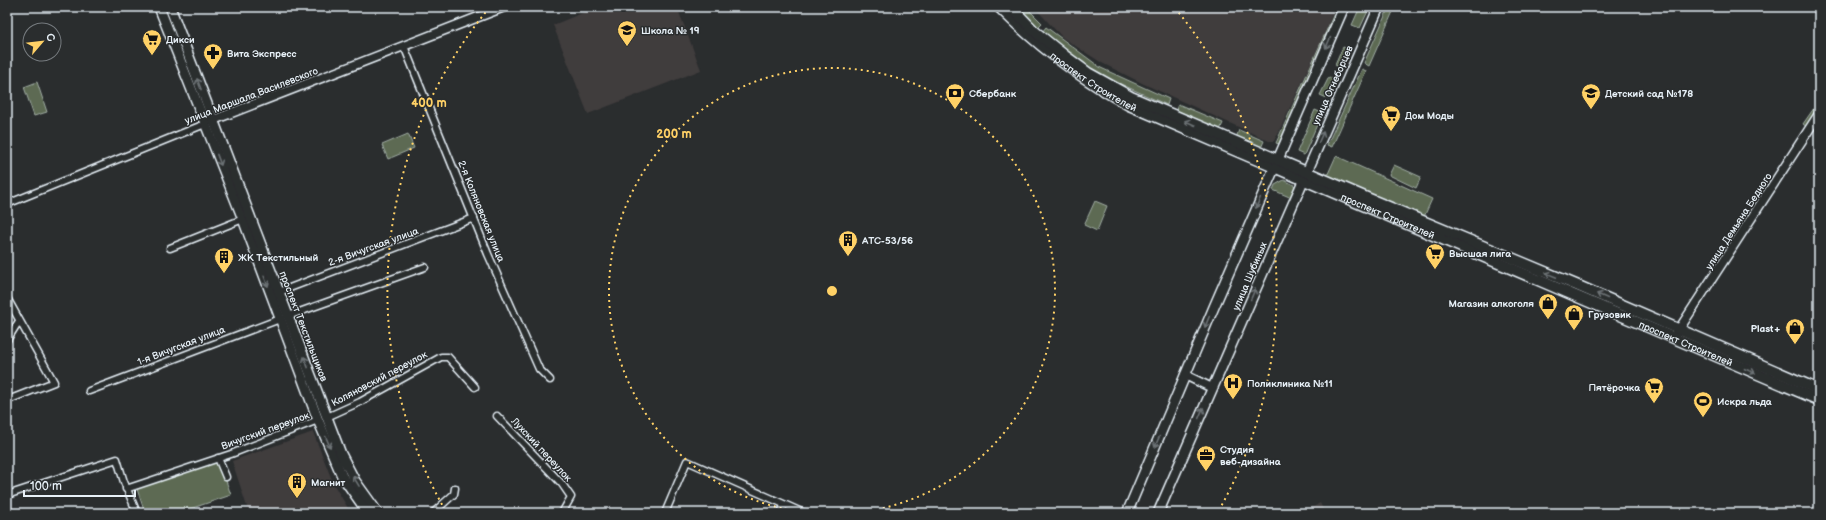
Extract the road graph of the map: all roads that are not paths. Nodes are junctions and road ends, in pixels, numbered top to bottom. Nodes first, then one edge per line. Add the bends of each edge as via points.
1 (159, 7) edge
2 (170, 7) edge
3 (504, 7) edge
4 (999, 7) edge
5 (1011, 7) edge
6 (1344, 7) edge
7 (1378, 7) edge
8 (404, 46) junction
9 (1819, 114) edge
10 (209, 122) junction
11 (1276, 164) junction
12 (1304, 176) junction
13 (7, 204) edge
14 (474, 218) junction
15 (242, 219) junction
16 (170, 248) dead end
17 (425, 267) dead end
18 (280, 292) junction
19 (7, 298) edge
20 (284, 317) junction
21 (19, 321) junction
22 (1676, 334) junction
23 (7, 340) edge
24 (1185, 375) junction
25 (550, 380) dead end
26 (475, 387) dead end
27 (1212, 388) junction
28 (89, 390) dead end
29 (1819, 390) edge
30 (8, 400) dead end
31 (1819, 400) edge
32 (497, 416) dead end
33 (323, 419) junction
34 (218, 458) junction
35 (226, 477) dead end
36 (455, 488) dead end
37 (126, 489) junction
38 (7, 495) edge
39 (784, 505) junction
40 (137, 513) edge
41 (368, 513) edge
42 (378, 513) edge
43 (433, 513) edge
44 (562, 513) edge
45 (665, 513) edge
46 (781, 513) edge
47 (804, 513) edge
48 (1127, 513) edge
49 (1158, 513) edge

1 - 10 main road, проспект Текстильщиков
10 -> 2 main road, проспект Текстильщиков
3 - 8 street, улица Маршала Василевского
4 - 11 main road, проспект Строителей via 1045,50 1107,93 1129,105
11 -> 5 main road, проспект Строителей via 1105,83 1050,45
6 -> 11 main road, улица Огнеборцев
12 -> 7 main road, улица Огнеборцев
8 - 10 street, улица Маршала Василевского
8 - 14 street, 2-я Коляновская улица
9 - 22 street, улица Демьяна Бедного
10 - 13 street, улица Маршала Василевского
10 -> 15 main road, проспект Текстильщиков
10 - 18 main road, проспект Текстильщиков
11 - 12 main road, проспект Строителей
11 -> 24 main road, улица Шубиных
12 - 22 main road, проспект Строителей
27 -> 12 main road, улица Шубиных
14 - 18 street, 2-я Вичугская улица
14 - 25 street, 2-я Коляновская улица via 539,369
15 - 16 street
15 -> 20 main road, проспект Текстильщиков
17 - 20 street, 1-я Вичугская улица
18 - 20 main road, проспект Текстильщиков
19 - 21 street
20 - 28 street, 1-я Вичугская улица
20 - 33 main road, проспект Текстильщиков
21 - 23 street
21 - 30 street via 54,382
22 - 29 main road, проспект Строителей
22 -> 31 main road, проспект Строителей
24 - 27 street
24 -> 48 main road, улица Шубиных
26 - 33 street, Коляновский переулок via 448,357 441,357 360,402
49 -> 27 main road, улица Шубиных
32 - 44 street, Лухский переулок via 562,484 571,497
33 - 34 street, Вичугский переулок
33 -> 41 main road, проспект Текстильщиков via 342,476
42 -> 33 main road, проспект Текстильщиков via 354,481
34 - 35 street
34 - 37 street, Вичугский переулок
36 - 43 street via 454,494
37 - 38 street via 117,459
37 - 40 street
39 - 45 street via 687,461
39 - 46 street
39 - 47 street

